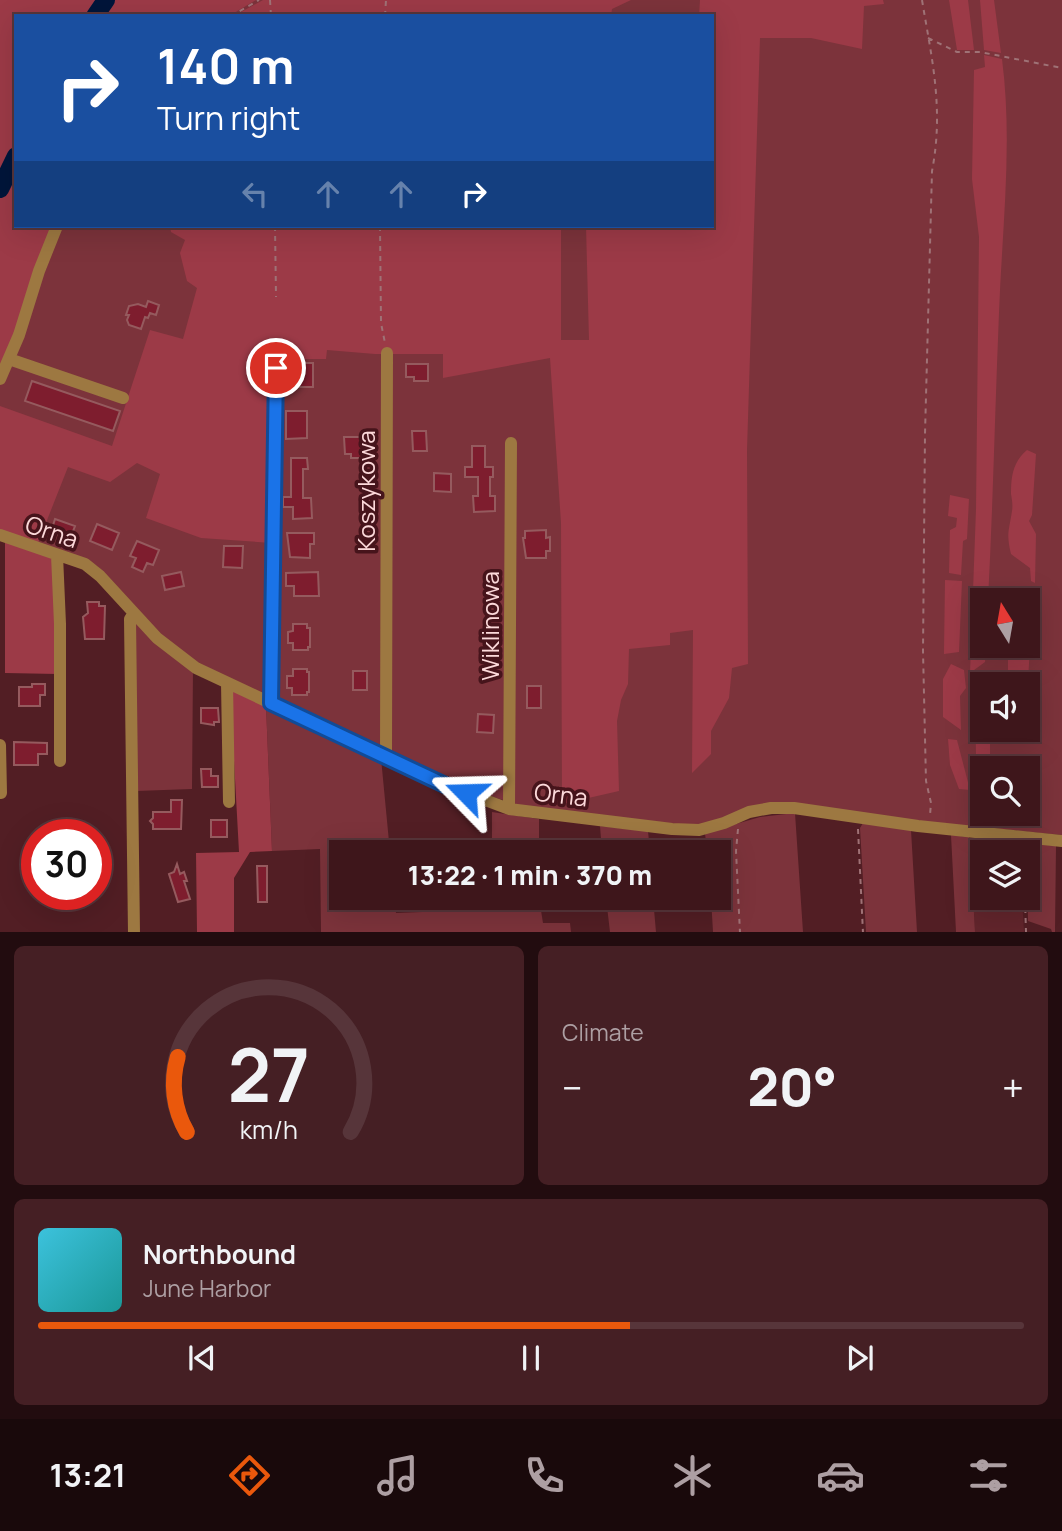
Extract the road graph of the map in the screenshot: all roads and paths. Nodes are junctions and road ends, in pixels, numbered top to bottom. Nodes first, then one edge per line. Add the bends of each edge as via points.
1 (259, 0) edge
2 (922, 0) edge
3 (234, 14) edge
4 (928, 38) junction
5 (1062, 68) edge
6 (56, 228) edge
7 (275, 228) edge
8 (380, 228) edge
9 (276, 297) dead end
10 (387, 353) joint
11 (9, 359) junction
12 (276, 368) dead end
13 (0, 379) edge
14 (123, 398) dead end
15 (512, 443) dead end
16 (0, 535) edge
17 (57, 555) junction
18 (134, 613) junction
19 (228, 683) junction
20 (271, 703) junction
21 (0, 745) edge
22 (386, 756) junction
23 (60, 761) dead end
24 (1, 793) edge
25 (229, 802) dead end
26 (509, 808) junction
27 (737, 817) junction
28 (857, 817) junction
29 (927, 827) junction
30 (1062, 841) edge
31 (1025, 910) edge
32 (134, 932) edge
33 (740, 932) edge
34 (863, 932) edge
35 (1026, 932) edge

1 - 3 path
2 - 4 path
4 - 5 path via 957,52 981,52
4 - 29 path via 938,96 938,142 932,171 925,434 923,651 926,781 931,803
6 - 11 street
7 - 9 path
8 - 10 path via 381,323
10 - 22 street, Koszykowa
11 - 13 street
11 - 14 street
12 - 20 street
15 - 26 street, Wiklinowa
16 - 17 street, Orna
17 - 18 street, Orna via 85,564
17 - 23 street
18 - 19 street, Orna via 157,638 197,668
18 - 32 street via 130,619
19 - 20 street, Orna
19 - 25 street
20 - 22 street, Orna
21 - 24 street
22 - 26 street, Orna via 445,785
26 - 27 street, Orna via 672,829 699,830
27 - 28 street, Orna via 771,808 794,808
27 - 33 path
28 - 29 street, Orna
28 - 34 path
29 - 30 street, Orna
31 - 35 path

